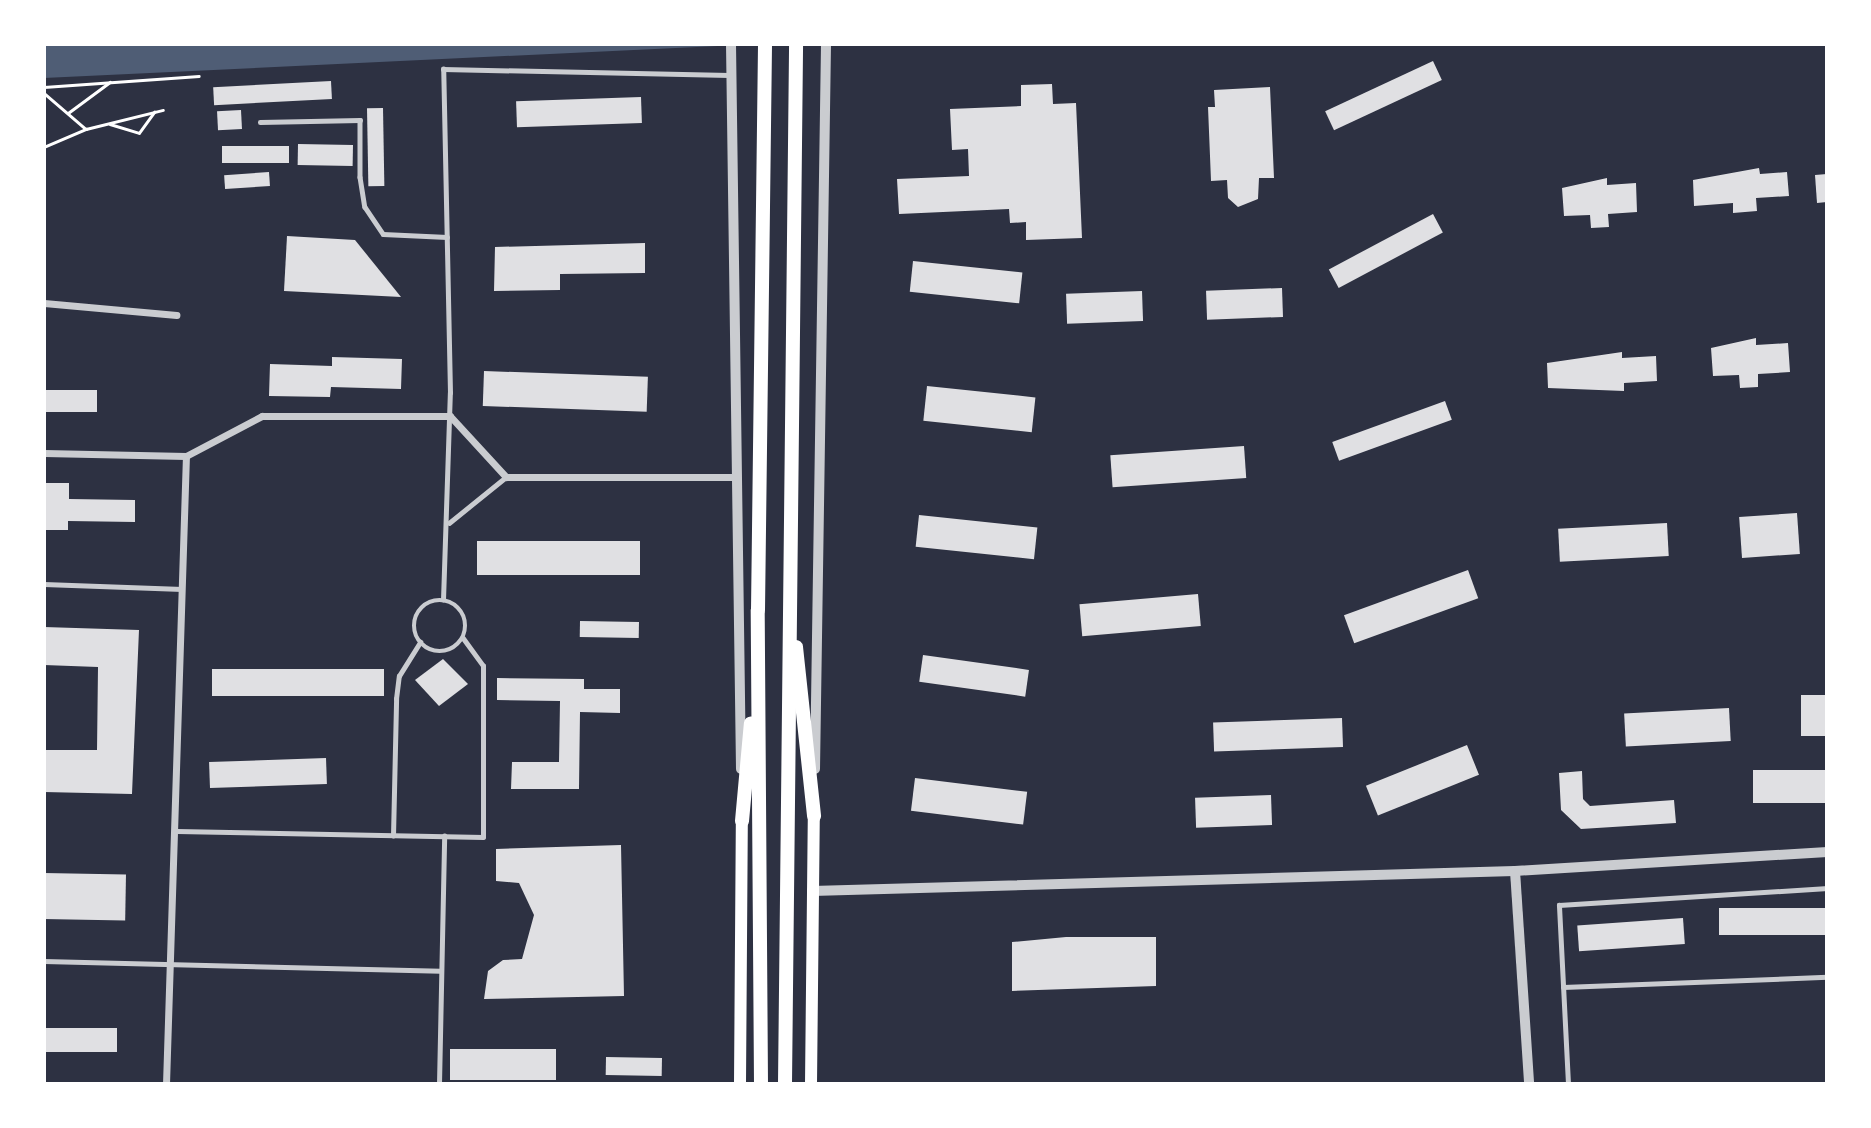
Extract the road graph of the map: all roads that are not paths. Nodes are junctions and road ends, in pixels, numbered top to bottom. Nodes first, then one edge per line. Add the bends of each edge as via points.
1 (730, 44) edge
2 (765, 44) edge
3 (796, 44) edge
4 (826, 44) edge
5 (730, 76) junction
6 (260, 122) dead end
7 (447, 237) junction
8 (44, 303) edge
9 (176, 315) dead end
10 (450, 416) junction
11 (44, 453) edge
12 (186, 456) junction
13 (506, 477) junction
14 (733, 477) junction
15 (449, 523) junction
16 (44, 584) edge
17 (182, 589) junction
18 (443, 600) junction
19 (790, 603) junction
20 (758, 610) junction
21 (463, 638) junction
22 (420, 642) junction
23 (814, 816) junction
24 (742, 821) junction
25 (177, 831) junction
26 (393, 836) junction
27 (444, 836) junction
28 (1827, 852) edge
29 (1515, 871) junction
30 (1827, 888) edge
31 (812, 891) junction
32 (44, 961) edge
33 (170, 966) junction
34 (440, 971) junction
35 (1827, 976) edge
36 (1563, 987) junction
37 (166, 1084) edge
38 (439, 1084) edge
39 (740, 1084) edge
40 (761, 1084) edge
41 (785, 1084) edge
42 (811, 1084) edge
43 (1529, 1084) edge
44 (1568, 1084) edge

1 - 5 street
2 - 20 highway
3 - 19 highway
4 - 23 street
5 - 7 lane via 443,69
5 - 14 street
6 - 7 lane via 360,120 359,177 365,207 383,234
7 - 10 lane
8 - 9 street
10 - 12 street via 262,416
10 - 13 street
10 - 15 lane
11 - 12 street
12 - 17 street
13 - 14 street
13 - 15 lane
14 - 24 street
15 - 18 lane
16 - 17 lane
17 - 25 street
18 - 21 lane via 463,614
18 - 22 lane via 420,610 414,625
19 - 23 highway
19 - 41 highway
20 - 24 highway
20 - 40 highway
21 - 22 lane via 442,652
21 - 27 lane via 483,666 483,836
22 - 26 lane via 399,676
23 - 31 main road
24 - 39 main road
25 - 26 lane
25 - 33 street
26 - 27 lane
27 - 34 lane
28 - 29 street
29 - 31 street
29 - 43 street
30 - 36 lane via 1559,905
31 - 42 main road
32 - 33 lane
33 - 34 lane
33 - 37 street
34 - 38 lane
35 - 36 lane
36 - 44 lane

